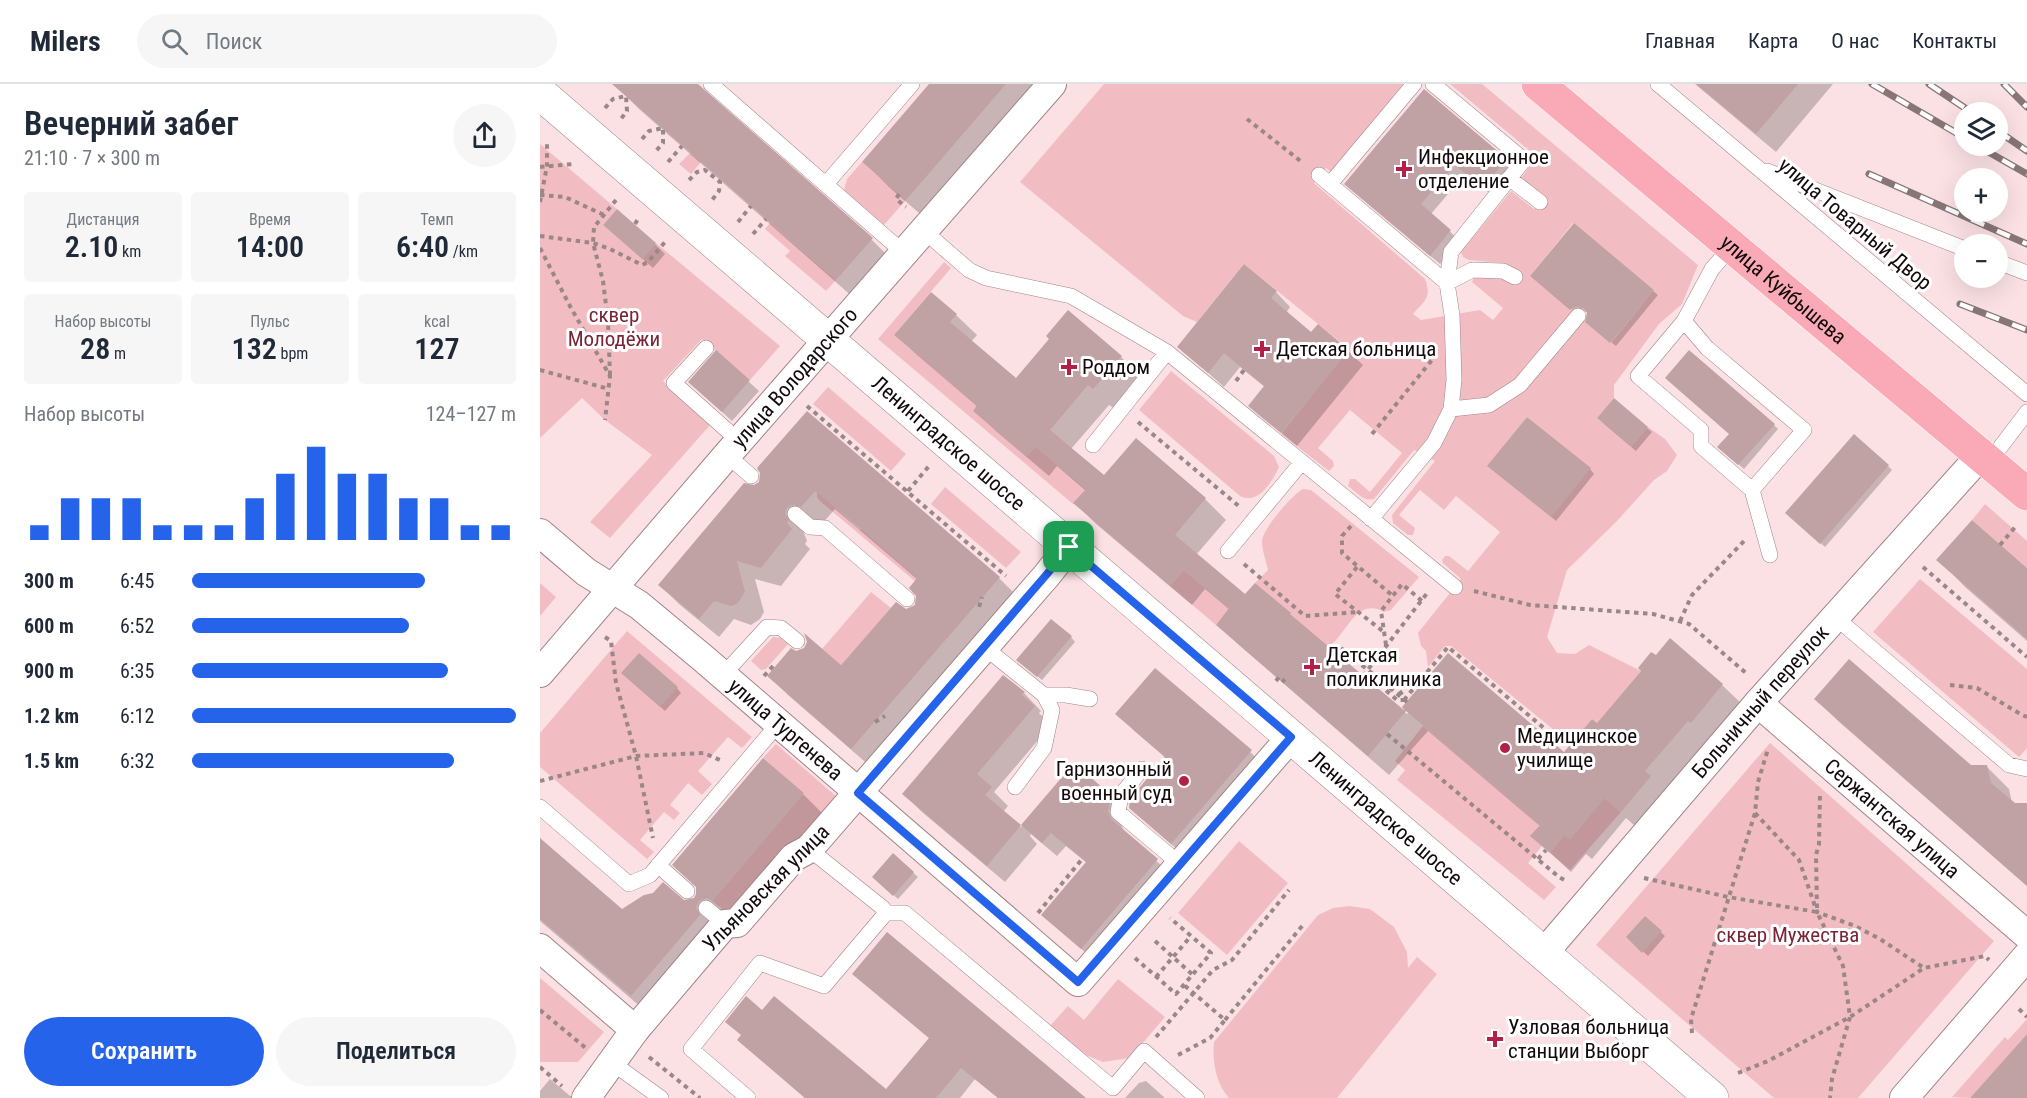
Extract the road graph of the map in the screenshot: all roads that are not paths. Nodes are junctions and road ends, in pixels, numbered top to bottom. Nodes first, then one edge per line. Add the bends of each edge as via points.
1 (711, 84) edge
2 (912, 84) edge
3 (1053, 84) edge
4 (1414, 84) edge
5 (1433, 84) edge
6 (1538, 84) edge
7 (1658, 84) edge
8 (540, 93) edge
9 (1753, 166) junction
10 (1509, 178) junction
11 (826, 184) junction
12 (1540, 202) dead end
13 (924, 231) junction
14 (1954, 245) edge
15 (1731, 247) junction
16 (904, 253) junction
17 (2008, 266) edge
18 (2027, 273) edge
19 (1515, 277) dead end
20 (1447, 283) junction
21 (1578, 316) dead end
22 (1684, 321) junction
23 (828, 340) junction
24 (706, 348) dead end
25 (1167, 352) junction
26 (2027, 394) edge
27 (1451, 409) junction
28 (2027, 412) edge
29 (1093, 445) dead end
30 (733, 448) junction
31 (1985, 458) junction
32 (1302, 462) junction
33 (751, 476) dead end
34 (1752, 490) junction
35 (2027, 494) edge
36 (795, 514) dead end
37 (1371, 519) junction
38 (540, 533) edge
39 (1069, 547) junction
40 (1228, 551) road end
41 (1770, 555) dead end
42 (1455, 587) road end
43 (613, 589) junction
44 (907, 598) dead end
45 (1834, 617) junction
46 (797, 641) dead end
47 (984, 647) junction
48 (540, 673) edge
49 (723, 675) junction
50 (1044, 695) junction
51 (1090, 699) dead end
52 (1758, 703) junction
53 (778, 724) junction
54 (1291, 737) junction
55 (1142, 769) dead end
56 (2027, 769) edge
57 (1015, 787) dead end
58 (858, 793) junction
59 (540, 807) edge
60 (809, 849) junction
61 (658, 865) junction
62 (1181, 866) junction
63 (687, 891) dead end
64 (886, 913) junction
65 (2027, 935) edge
66 (540, 948) edge
67 (1543, 954) junction
68 (2027, 956) edge
69 (634, 1030) junction
70 (611, 1062) junction
71 (1108, 1093) edge
72 (577, 1095) edge
73 (661, 1098) edge
74 (748, 1098) edge
75 (1197, 1098) edge
76 (1712, 1098) edge
77 (1904, 1098) edge

1 - 11 lane
2 - 11 lane
3 - 13 street, улица Володарского
4 - 20 lane via 1325,180
5 - 10 lane via 1524,160
6 - 15 main road, улица Куйбышева
7 - 9 lane, улица Товарный Двор
8 - 23 main road, Ленинградское шоссе
9 - 14 lane
9 - 26 lane, улица Товарный Двор
10 - 12 lane
10 - 20 lane via 1451,252
11 - 16 lane
13 - 16 street, улица Володарского
13 - 25 lane via 969,270 986,278 1071,296
15 - 22 lane via 1712,269
15 - 31 main road, улица Куйбышева
16 - 23 street, улица Володарского
17 - 18 lane
19 - 20 lane via 1503,271 1472,270
20 - 27 lane via 1453,334
21 - 27 lane via 1520,385 1489,405
22 - 34 lane via 1638,376 1701,430 1701,446
22 - 34 lane via 1707,348 1804,430
23 - 30 street, улица Володарского
23 - 39 main road, Ленинградское шоссе
24 - 30 lane via 674,383
25 - 29 lane
25 - 32 lane
27 - 37 lane via 1434,443
28 - 31 lane
30 - 33 lane
30 - 43 street, улица Володарского
31 - 35 main road, улица Куйбышева
31 - 45 street, Больничный переулок
32 - 37 lane
32 - 40 lane
34 - 41 lane
36 - 44 lane via 810,527 825,528
37 - 42 lane
38 - 43 street, улица Тургенева
39 - 47 street, Ульяновская улица
39 - 54 main road, Ленинградское шоссе
43 - 48 street, улица Володарского
43 - 49 street, улица Тургенева via 639,605
45 - 52 street, Больничный переулок
45 - 56 lane via 2009,765
46 - 49 lane via 781,628 767,627
47 - 50 lane
47 - 58 street, Ульяновская улица
49 - 53 street, улица Тургенева
50 - 51 lane
50 - 57 lane via 1052,710 1044,748
52 - 65 street, Сержантская улица
52 - 67 street, Больничный переулок
53 - 58 street, улица Тургенева
53 - 61 lane
54 - 62 street
54 - 67 main road, Ленинградское шоссе
55 - 62 lane via 1120,795 1118,812
58 - 60 street, Ульяновская улица
58 - 62 street, улица Тургенева via 1078,982
59 - 61 lane via 629,884 650,875
60 - 64 lane
60 - 69 street, Ульяновская улица via 794,857 737,923 716,916
61 - 63 lane
64 - 71 lane via 905,913
64 - 74 lane via 824,986 760,963 691,1049
66 - 69 street
67 - 76 main road, Ленинградское шоссе
68 - 77 street
69 - 70 street, Ульяновская улица
70 - 72 street, Ульяновская улица
70 - 73 lane
71 - 75 lane via 1144,1051

